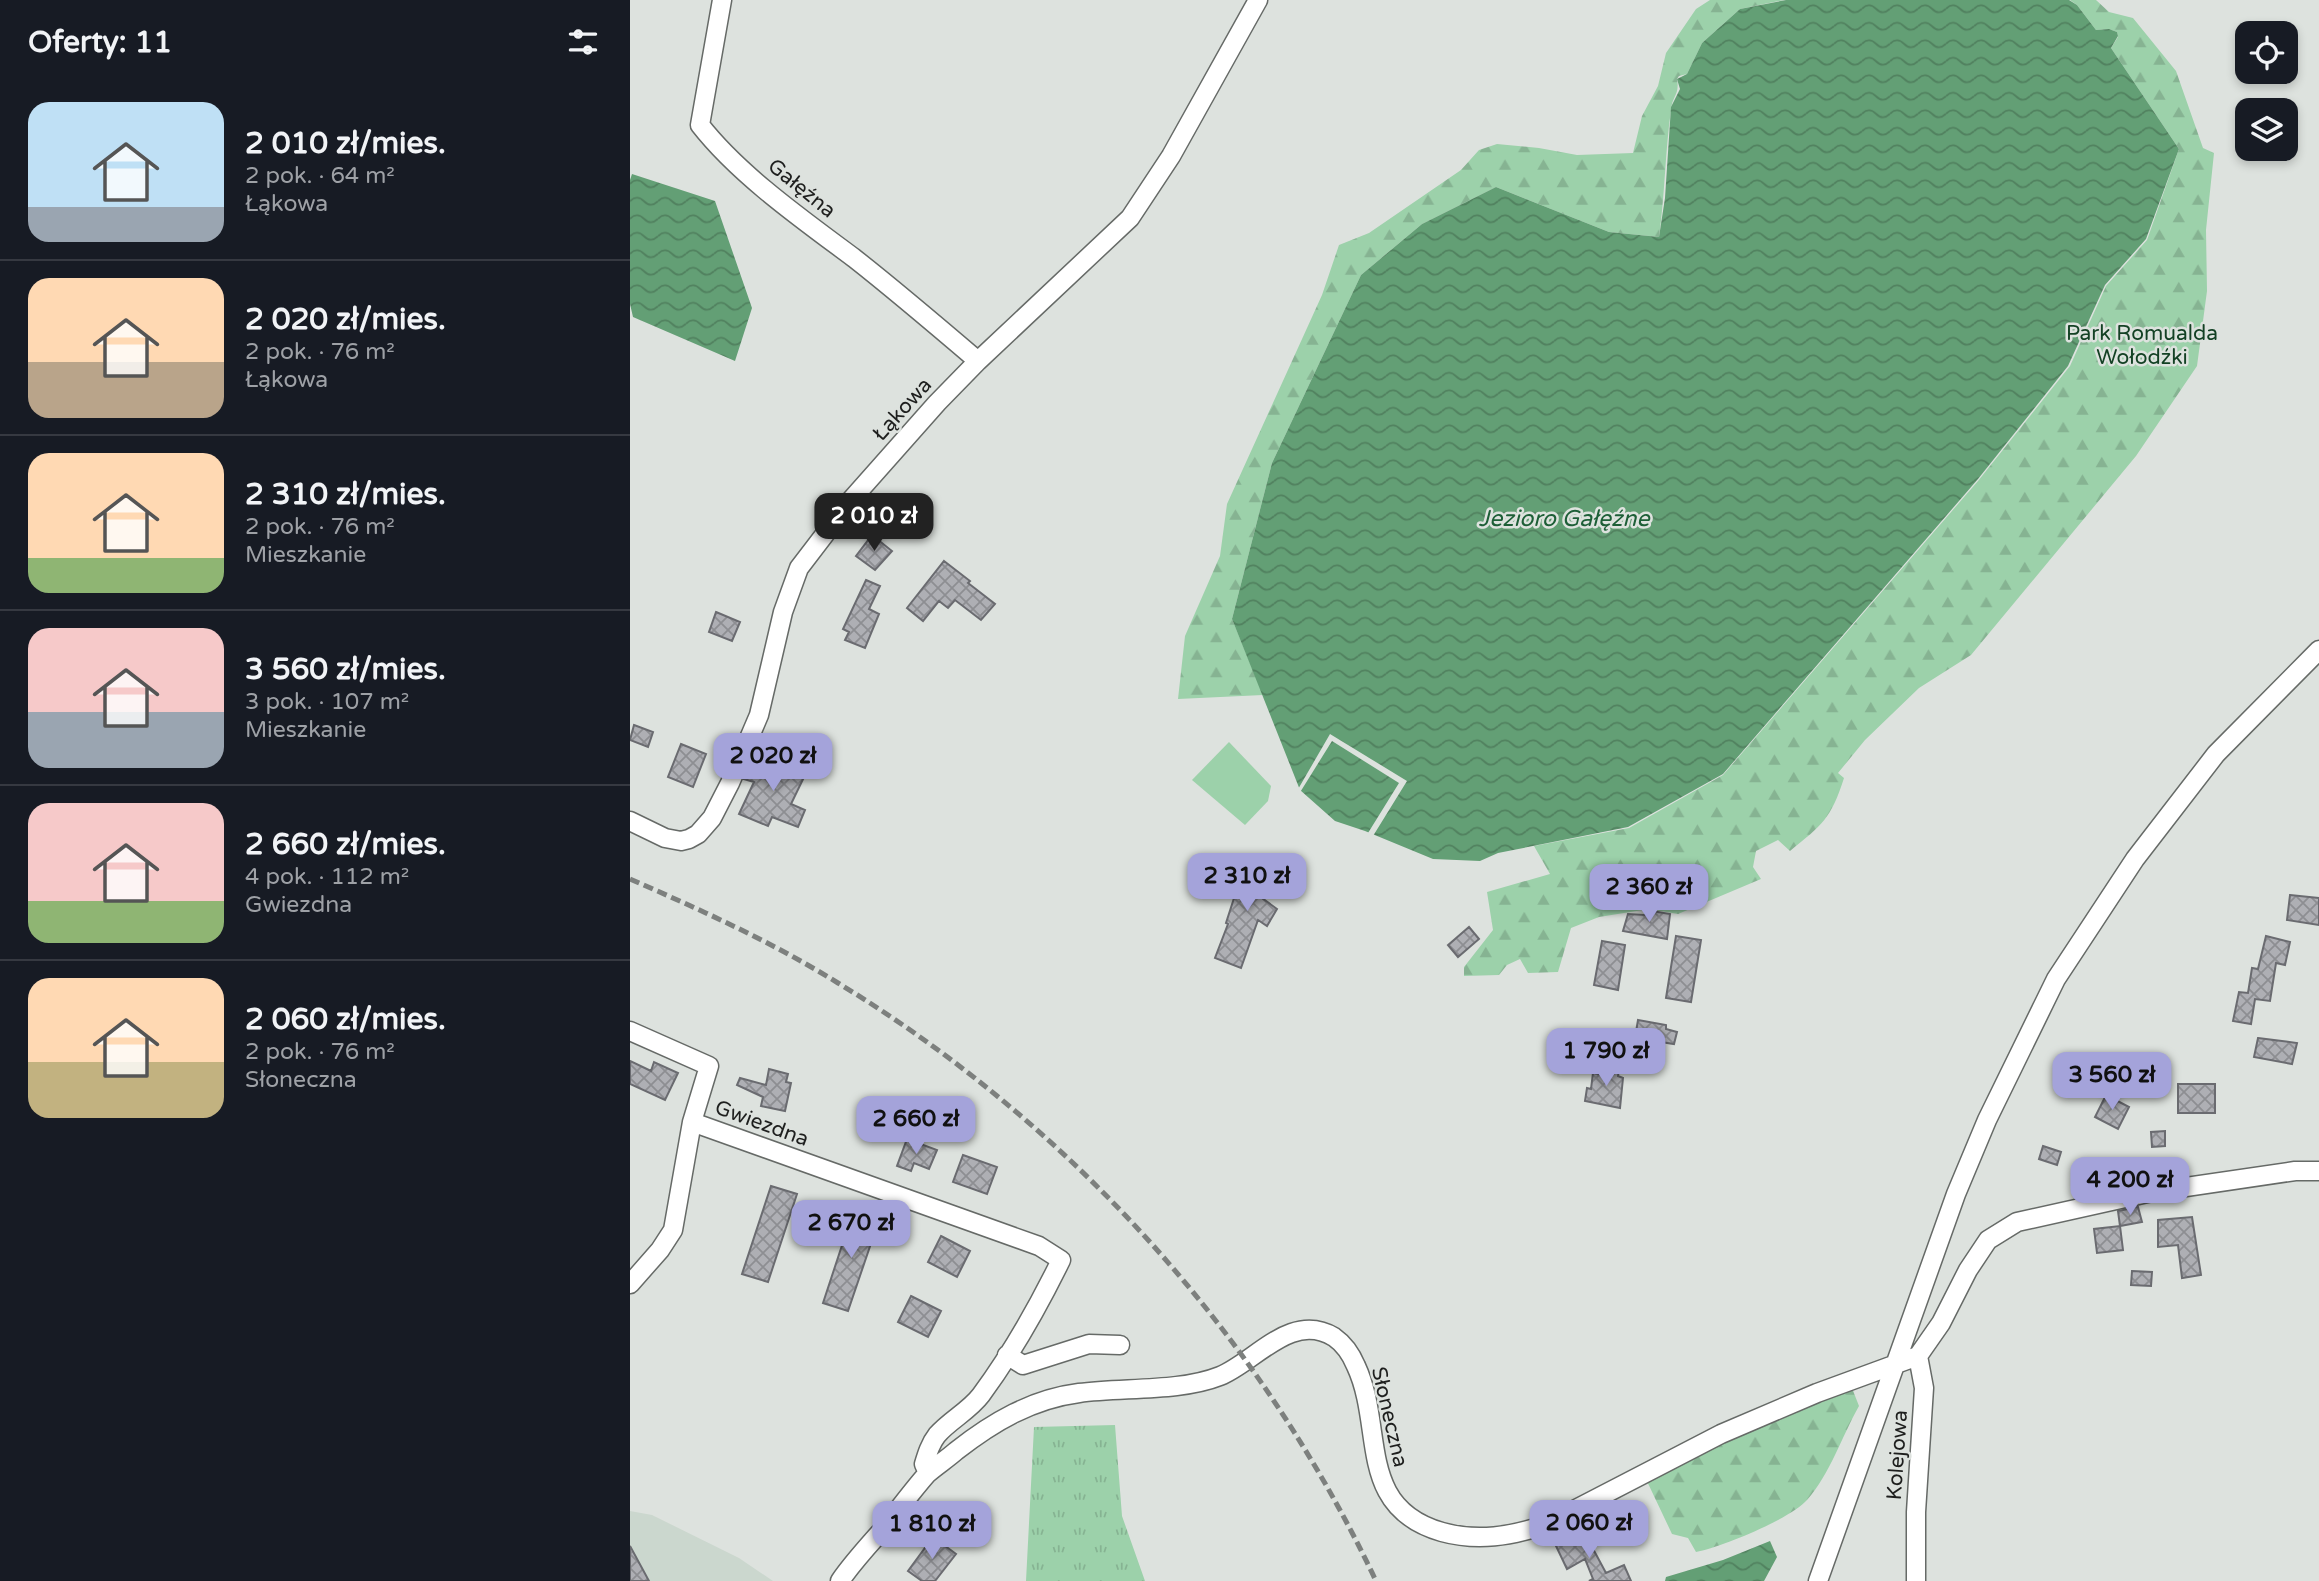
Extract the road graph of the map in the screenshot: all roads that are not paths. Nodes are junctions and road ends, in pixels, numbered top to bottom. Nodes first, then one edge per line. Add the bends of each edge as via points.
1 (722, 0) edge
2 (1258, 0) edge
3 (978, 361) junction
4 (2319, 650) edge
5 (630, 821) edge
6 (630, 1031) edge
7 (692, 1122) junction
8 (2319, 1171) edge
9 (630, 1283) edge
10 (1121, 1345) dead end
11 (1007, 1355) junction
12 (1918, 1356) junction
13 (1896, 1364) junction
14 (928, 1473) junction
15 (840, 1581) edge
16 (1818, 1581) edge
17 (1916, 1581) edge

1 - 3 street, Gałęźna via 700,125 717,147 797,215
2 - 3 street, Łąkowa via 1171,156 1130,218
3 - 5 street, Łąkowa via 851,500 799,568 783,612 759,715 712,818 698,834 681,841
4 - 13 street via 2216,754 2135,859 2056,979 1986,1120
6 - 7 street, Gwiezdna via 709,1066
7 - 9 street via 673,1230
7 - 11 street, Gwiezdna via 1039,1246 1061,1260 1035,1313
8 - 12 street via 2152,1192 2017,1222 1988,1240
10 - 11 street via 1089,1344 1023,1365
11 - 14 street, Gwiezdna via 980,1396 929,1446 924,1464
12 - 13 street
12 - 17 street, Kolejowa via 1924,1388
13 - 14 street, Słoneczna via 1721,1434 1545,1525 1516,1535 1477,1538 1428,1528 1390,1498 1379,1476 1363,1381 1352,1357 1331,1335 1313,1331 1294,1332 1202,1382 1058,1397 1010,1414
13 - 16 street
14 - 15 street, Słoneczna

